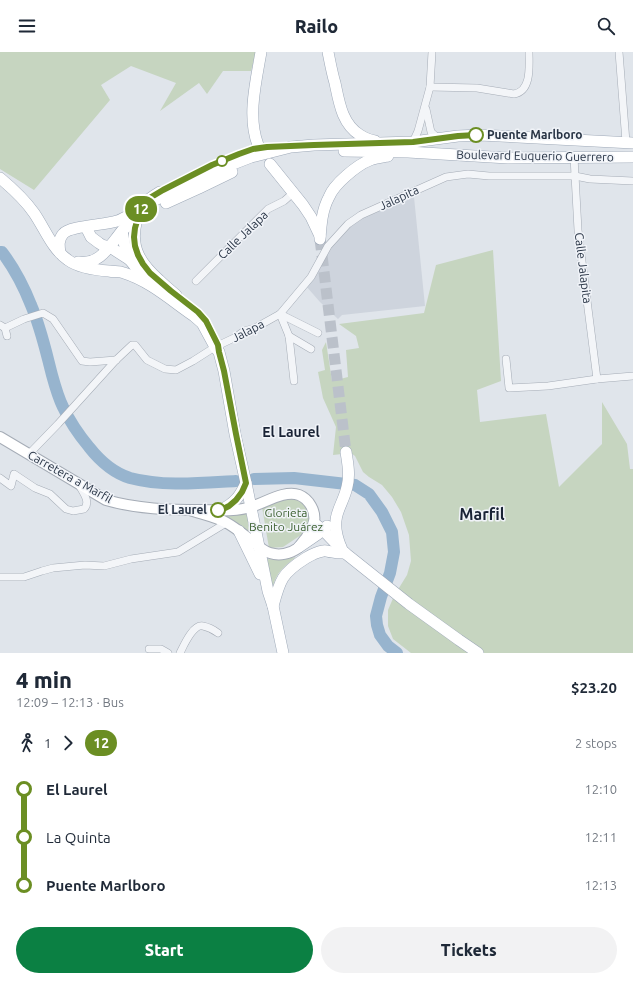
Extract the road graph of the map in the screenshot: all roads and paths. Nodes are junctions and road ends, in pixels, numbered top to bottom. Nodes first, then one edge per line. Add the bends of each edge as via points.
1 (261, 52) edge
2 (328, 52) edge
3 (432, 52) edge
4 (529, 52) edge
5 (618, 52) edge
6 (430, 87) junction
7 (425, 104) junction
8 (439, 139) junction
9 (395, 142) junction
10 (629, 143) edge
11 (258, 145) dead end
12 (291, 147) junction
13 (410, 147) junction
14 (574, 157) junction
15 (633, 157) edge
16 (270, 164) dead end
17 (574, 176) junction
18 (0, 178) edge
19 (633, 181) edge
20 (293, 193) junction
21 (86, 227) junction
22 (122, 231) junction
23 (110, 247) junction
24 (64, 256) junction
25 (130, 260) junction
26 (196, 281) dead end
27 (148, 284) junction
28 (280, 314) junction
29 (3, 326) edge
30 (318, 333) dead end
31 (7, 336) dead end
32 (289, 336) junction
33 (218, 348) junction
34 (311, 349) dead end
35 (506, 359) dead end
36 (116, 360) junction
37 (633, 376) edge
38 (597, 379) junction
39 (294, 381) dead end
40 (0, 437) edge
41 (346, 452) tunnel mouth
42 (29, 454) junction
43 (0, 478) edge
44 (78, 483) junction
45 (246, 483) junction
46 (251, 507) junction
47 (190, 510) junction
48 (221, 510) junction
49 (336, 515) junction
50 (226, 522) junction
51 (314, 523) junction
52 (323, 530) junction
53 (239, 531) junction
54 (259, 547) junction
55 (299, 547) junction
56 (345, 553) junction
57 (0, 577) edge
58 (268, 591) junction
59 (273, 606) junction
60 (218, 632) dead end
61 (149, 649) dead end
62 (168, 653) edge
63 (180, 653) edge
64 (283, 653) edge
65 (478, 653) edge

1 - 11 main road via 253,117
2 - 9 main road via 345,120 357,133 371,140
3 - 6 street
4 - 6 street via 527,81 518,93 477,88
5 - 10 street
6 - 7 street
7 - 8 street via 431,132
7 - 13 street via 418,131
8 - 10 main road via 480,135
8 - 13 main road
9 - 12 main road, Boulevard Euquerio Guerrero
9 - 13 main road
12 - 13 main road, Boulevard Euquerio Guerrero via 252,157 215,172 157,203 277,156
12 - 33 main road via 253,149 212,165 148,199 137,218 135,246 143,264 150,273 198,312 206,321
13 - 14 main road, Boulevard Euquerio Guerrero via 501,157
13 - 20 main road via 370,160 347,176 329,195 320,239 311,218
14 - 15 main road, Boulevard Euquerio Guerrero
14 - 17 street, Calle Jalapita
16 - 20 main road
17 - 19 street, Jalapita
17 - 28 street, Jalapita via 468,174 446,177 361,216 348,224 328,246 311,277
17 - 38 street, Calle Jalapita via 578,230
18 - 24 main road via 34,212 51,242
20 - 26 street, Calle Jalapa via 268,209
21 - 22 main road via 130,219
21 - 23 main road via 91,237
21 - 24 main road via 65,232 60,240
22 - 23 main road
22 - 25 main road
23 - 24 main road via 95,260 83,263
23 - 25 main road
24 - 27 main road via 75,264 122,272
25 - 27 main road
27 - 33 main road via 202,323
28 - 30 street
28 - 32 street
28 - 33 street, Jalapa via 244,331
29 - 31 street
29 - 36 street via 43,313 53,319 82,361
32 - 34 street
32 - 39 street
33 - 36 street, Jalapa via 176,370 166,369 147,360 136,345 132,345
33 - 45 main road
35 - 38 street via 509,388
36 - 42 street
37 - 38 street
40 - 42 main road, Carretera a Marfil
41 - 49 main road via 348,486
42 - 44 main road, Carretera a Marfil
43 - 44 street via 11,486 14,474 35,488 50,494 66,509 73,511 84,510 88,501
44 - 47 main road, Carretera a Marfil via 106,500 121,504 164,510
45 - 46 main road
45 - 48 main road via 236,500
46 - 48 main road, Carretera a Marfil via 237,511
46 - 51 main road via 292,493 300,495 312,506
46 - 54 main road
47 - 48 main road, Carretera a Marfil
47 - 50 main road, Carretera a Marfil
49 - 52 main road
49 - 56 main road via 339,544
50 - 53 main road, Carretera a Marfil
50 - 57 street via 178,552 104,566 53,568 24,578
51 - 52 main road
51 - 55 main road
52 - 55 main road
52 - 56 main road
53 - 54 main road, Carretera a Marfil
53 - 58 main road
54 - 55 main road via 269,553 283,554
54 - 58 main road
56 - 59 main road via 325,550 297,564 281,580
56 - 65 main road via 409,604
58 - 59 main road
59 - 64 main road
60 - 63 street via 202,626 196,627
61 - 62 street via 161,649

